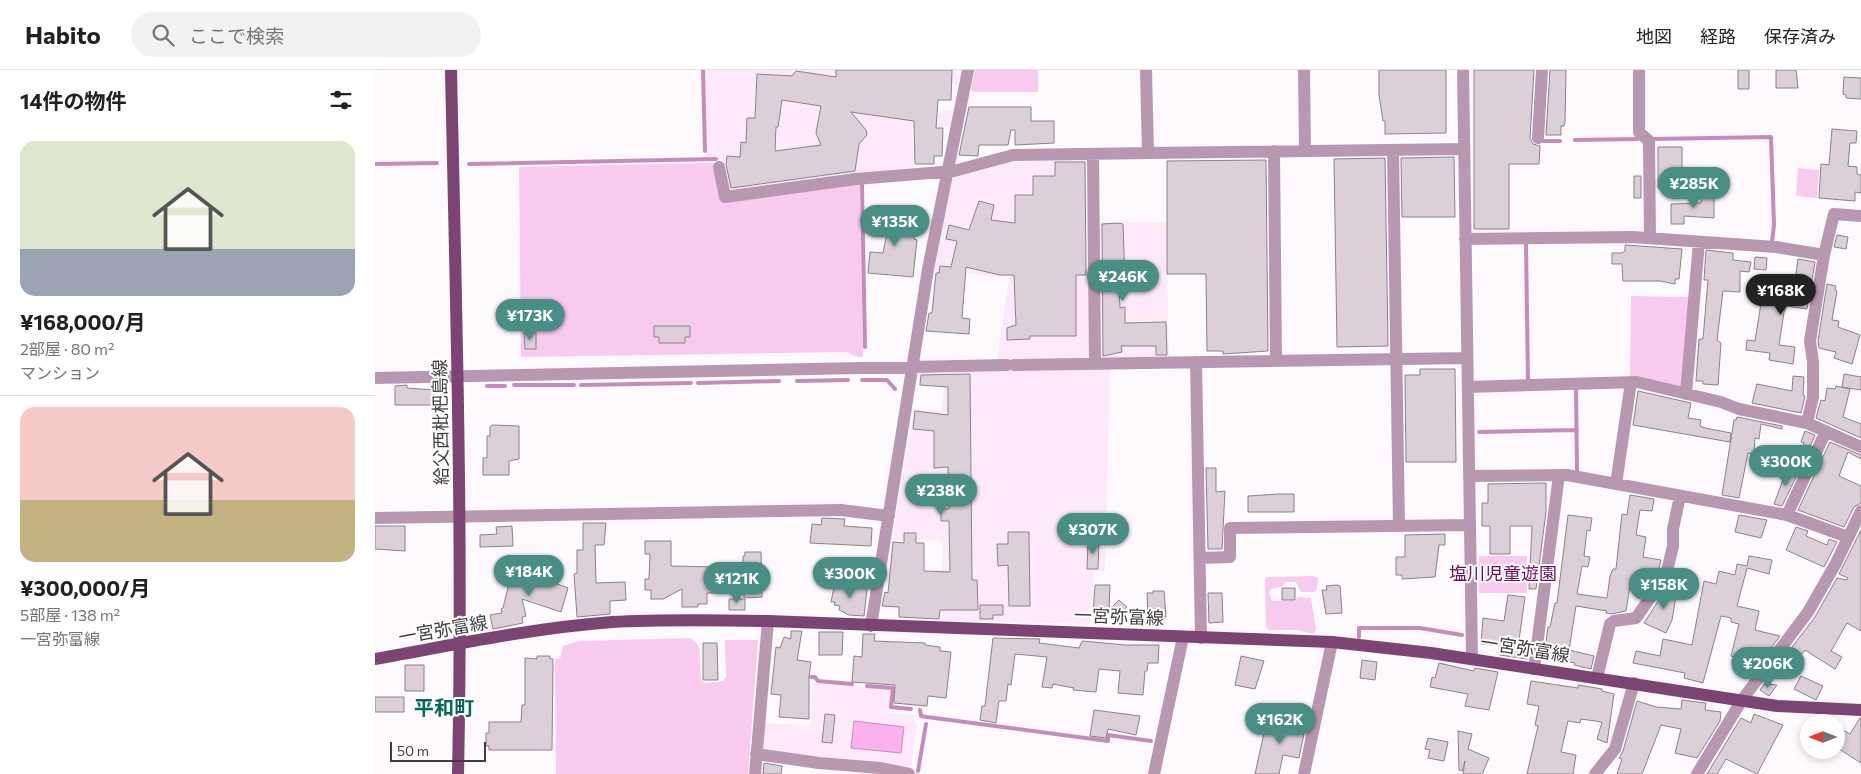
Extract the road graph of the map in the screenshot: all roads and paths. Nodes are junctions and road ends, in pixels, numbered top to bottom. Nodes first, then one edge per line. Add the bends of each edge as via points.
1 (451, 70) edge
2 (968, 70) edge
3 (1146, 70) edge
4 (1304, 70) edge
5 (1463, 70) edge
6 (1543, 70) edge
7 (1639, 70) edge
8 (1538, 138) dead end
9 (1464, 149) junction
10 (1393, 150) junction
11 (1274, 151) junction
12 (1305, 151) junction
13 (1148, 153) junction
14 (1093, 154) junction
15 (719, 168) dead end
16 (948, 170) junction
17 (1861, 216) edge
18 (1650, 238) junction
19 (1465, 239) junction
20 (1699, 242) junction
21 (1824, 255) junction
22 (1467, 358) junction
23 (1397, 359) junction
24 (1276, 361) junction
25 (1196, 362) junction
26 (1095, 364) junction
27 (914, 367) junction
28 (457, 377) junction
29 (375, 378) edge
30 (1631, 382) junction
31 (1467, 387) junction
32 (1686, 394) junction
33 (1807, 423) junction
34 (1827, 431) junction
35 (1861, 447) edge
36 (1559, 475) junction
37 (1469, 476) junction
38 (1616, 484) junction
39 (1680, 496) junction
40 (1861, 511) edge
41 (1787, 515) junction
42 (460, 516) junction
43 (889, 516) junction
44 (375, 518) edge
45 (1470, 525) junction
46 (1399, 526) junction
47 (1848, 537) junction
48 (1200, 558) junction
49 (768, 621) junction
50 (871, 626) junction
51 (1183, 637) junction
52 (1201, 638) junction
53 (1332, 642) junction
54 (461, 643) junction
55 (1472, 658) junction
56 (375, 659) edge
57 (1535, 669) junction
58 (1597, 678) junction
59 (1634, 683) junction
60 (1742, 700) junction
61 (1861, 710) edge
62 (756, 754) junction
63 (458, 774) edge
64 (755, 774) edge
65 (906, 774) edge
66 (1154, 774) edge
67 (1304, 774) edge
68 (1595, 774) edge
69 (1697, 774) edge

1 - 28 main road, 給父西枇杷島線
2 - 16 street
3 - 13 street
4 - 12 street
5 - 9 street
6 - 8 street
7 - 18 street via 1639,132 1649,141
9 - 10 street
9 - 19 street
10 - 12 street
10 - 23 street
11 - 12 street
11 - 13 street
11 - 24 street
13 - 14 street
14 - 16 street via 1013,156
14 - 26 street
15 - 16 street via 725,197
16 - 27 street via 928,269
17 - 21 street via 1834,214
18 - 19 street
18 - 20 street
19 - 22 street
20 - 21 street via 1776,247
20 - 32 street
21 - 33 street via 1810,340 1813,397
22 - 23 street
22 - 31 street
23 - 24 street
23 - 46 street
24 - 25 street
25 - 26 street
25 - 48 street
26 - 27 street
27 - 28 street
27 - 43 street
28 - 29 street
28 - 42 main road, 給父西枇杷島線
30 - 31 street
30 - 32 street
30 - 38 street
31 - 37 street
32 - 33 street
33 - 34 street
34 - 35 street
34 - 41 street
36 - 37 street
36 - 38 street
36 - 57 street
37 - 45 street
38 - 39 street
39 - 41 street
39 - 58 street via 1666,575 1636,618 1611,624
40 - 47 street
41 - 47 street
42 - 43 street via 841,510
42 - 44 street
42 - 54 main road, 給父西枇杷島線
43 - 50 street
45 - 46 street
45 - 55 street
46 - 48 street via 1230,528 1230,558
47 - 60 street via 1808,612
48 - 52 street
49 - 50 main road, 一宮弥富線
49 - 54 main road, 一宮弥富線 via 612,622
49 - 62 street
50 - 51 main road, 一宮弥富線
51 - 52 main road, 一宮弥富線
51 - 66 street
52 - 53 main road, 一宮弥富線
53 - 55 main road, 一宮弥富線
53 - 67 street
54 - 56 main road, 一宮弥富線
54 - 63 main road, 給父西枇杷島線
55 - 57 main road, 一宮弥富線
57 - 58 main road, 一宮弥富線
58 - 59 main road, 一宮弥富線
59 - 60 main road, 一宮弥富線
59 - 68 street via 1615,749
60 - 61 main road, 一宮弥富線 via 1777,706
60 - 69 street
62 - 64 street
62 - 65 street via 880,768

